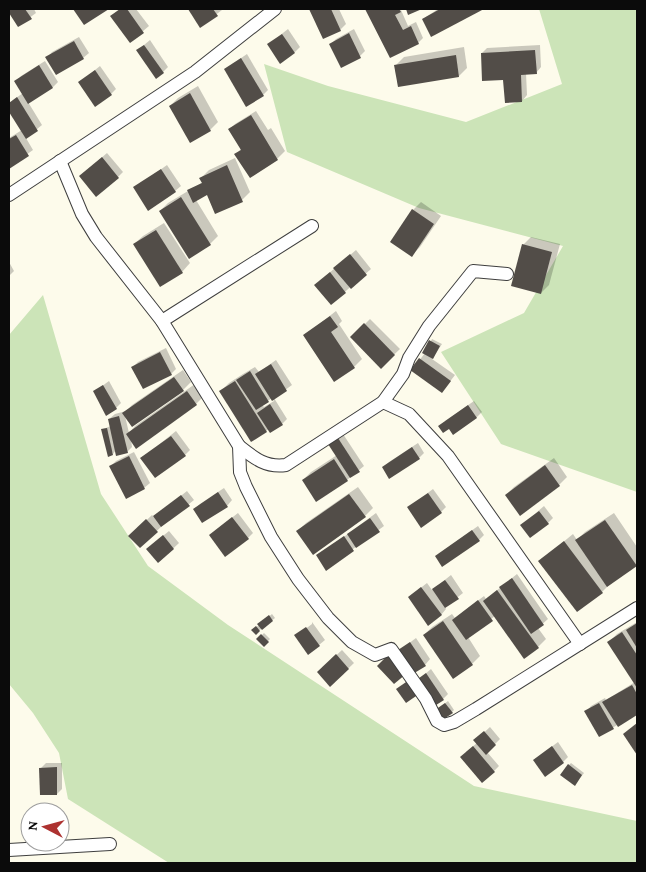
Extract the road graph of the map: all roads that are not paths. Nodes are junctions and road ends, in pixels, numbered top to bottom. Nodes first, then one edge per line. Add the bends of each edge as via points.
1 (275, 9) edge
2 (60, 161) junction
3 (9, 195) edge
4 (312, 226) dead end
5 (507, 274) dead end
6 (162, 321) junction
7 (383, 402) junction
8 (239, 446) junction
9 (637, 608) edge
10 (580, 644) junction
11 (110, 844) dead end
12 (9, 850) edge

1 - 2 street via 195,72
2 - 3 street
2 - 6 street via 82,214 96,237
4 - 6 street
5 - 7 street via 473,271 417,344
6 - 8 street
7 - 8 street via 286,465 265,464
7 - 10 street via 409,414 448,456
8 - 10 street via 240,472 246,487 271,537 298,579 328,618 352,642 375,655 391,649 426,699 437,721 444,725 454,722
9 - 10 street
11 - 12 street

